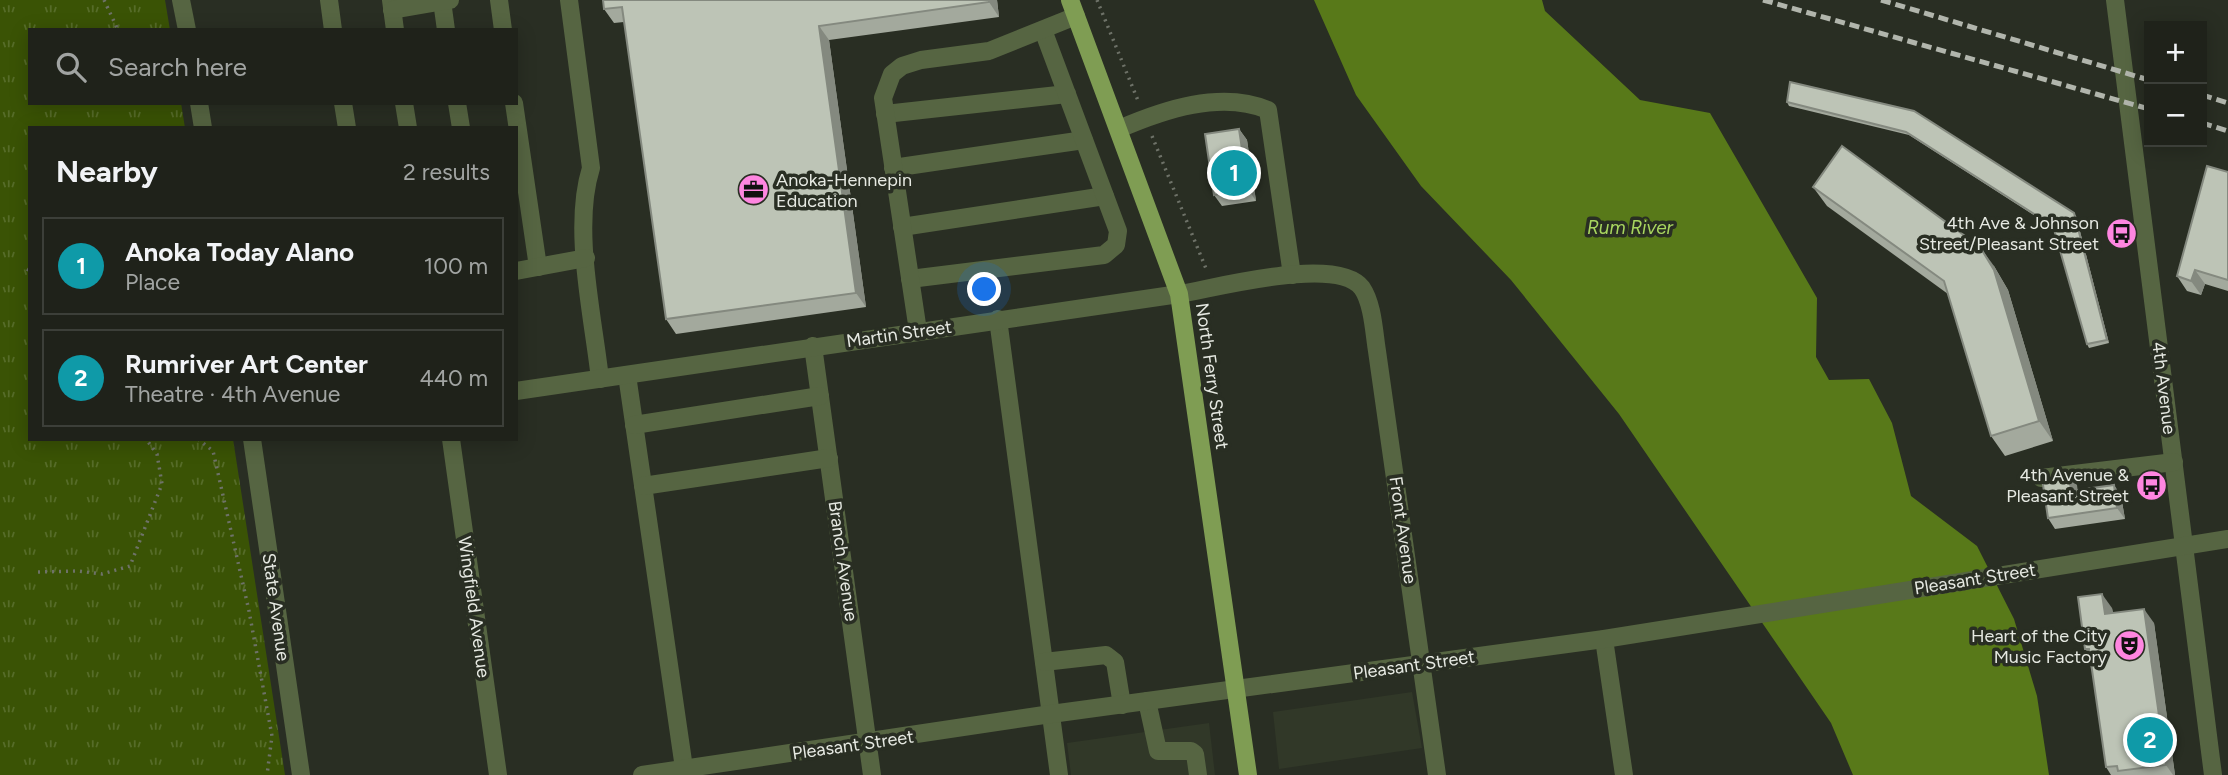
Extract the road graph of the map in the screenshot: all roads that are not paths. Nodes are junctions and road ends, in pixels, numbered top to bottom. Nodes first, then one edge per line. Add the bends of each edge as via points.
1 (181, 0) edge
2 (329, 0) edge
3 (499, 0) edge
4 (569, 0) edge
5 (2115, 0) edge
6 (446, 1) edge
7 (391, 5) edge
8 (1073, 8) edge
9 (187, 28) edge
10 (333, 28) edge
11 (395, 28) edge
12 (446, 28) edge
13 (503, 28) edge
14 (1043, 30) junction
15 (1067, 94) junction
16 (199, 105) edge
17 (343, 105) edge
18 (404, 105) edge
19 (457, 105) edge
20 (514, 105) edge
21 (885, 114) junction
22 (203, 126) edge
23 (347, 126) edge
24 (408, 126) edge
25 (461, 126) edge
26 (517, 126) edge
27 (1119, 129) junction
28 (518, 130) edge
29 (1084, 140) junction
30 (893, 168) junction
31 (1105, 196) junction
32 (902, 227) junction
33 (586, 258) junction
34 (538, 267) junction
35 (518, 271) edge
36 (1292, 275) junction
37 (910, 279) junction
38 (1361, 287) joint
39 (1179, 294) junction
40 (998, 319) junction
41 (918, 331) junction
42 (813, 346) junction
43 (627, 375) junction
44 (600, 379) junction
45 (518, 391) edge
46 (820, 396) junction
47 (634, 425) junction
48 (252, 441) edge
49 (451, 441) edge
50 (829, 458) junction
51 (2174, 462) junction
52 (2041, 478) edge
53 (643, 486) junction
54 (2228, 538) edge
55 (2185, 544) junction
56 (1604, 639) junction
57 (1044, 663) junction
58 (1422, 664) junction
59 (1237, 688) junction
60 (1147, 701) junction
61 (1122, 705) junction
62 (1051, 715) junction
63 (868, 743) junction
64 (684, 772) edge
65 (301, 775) edge
66 (498, 775) edge
67 (642, 775) edge
68 (872, 775) edge
69 (1059, 775) edge
70 (1198, 775) edge
71 (1248, 775) edge
72 (1437, 775) edge
73 (1624, 775) edge
74 (2213, 775) edge

1 - 9 street
2 - 10 street
3 - 13 street
4 - 33 street via 591,168 582,219
5 - 51 street, 4th Avenue
6 - 7 street
6 - 12 street
7 - 11 street
8 - 14 street
8 - 27 main road, North Ferry Street
14 - 15 street
14 - 21 street via 989,51 902,66 887,83
15 - 21 street
15 - 29 street
16 - 22 street
17 - 23 street
18 - 24 street
19 - 25 street
20 - 26 street
21 - 30 street
27 - 36 street via 1169,109 1252,103 1268,110
27 - 39 main road, North Ferry Street
28 - 34 street
29 - 30 street
29 - 31 street
30 - 32 street
31 - 32 street
31 - 37 street via 1118,231 1116,245 1104,255
32 - 37 street
33 - 34 street
33 - 44 street
34 - 35 street
36 - 38 street, Martin Street via 1345,276
36 - 39 street, Martin Street
37 - 41 street
38 - 58 street, Front Avenue via 1377,351
39 - 40 street, Martin Street
39 - 59 main road, North Ferry Street
40 - 41 street, Martin Street
40 - 57 street
41 - 42 street, Martin Street
42 - 43 street, Martin Street
42 - 46 street, Branch Avenue
43 - 44 street, Martin Street
43 - 47 street
44 - 45 street, Martin Street
46 - 47 street
46 - 50 street, Branch Avenue
47 - 53 street
48 - 65 street, State Avenue
49 - 66 street, Wingfield Avenue
50 - 53 street
50 - 63 street, Branch Avenue
51 - 52 street
51 - 55 street, 4th Avenue
53 - 64 street
54 - 55 street, Pleasant Street
55 - 56 street, Pleasant Street
55 - 74 street, 4th Avenue
56 - 58 street, Pleasant Street
56 - 73 street
57 - 61 street via 1111,657
57 - 62 street
58 - 59 street, Pleasant Street
58 - 72 street, Front Avenue
59 - 60 street, Pleasant Street
59 - 71 main road, North Ferry Street
60 - 61 street, Pleasant Street
60 - 70 street via 1158,751 1191,751
61 - 62 street, Pleasant Street
62 - 63 street, Pleasant Street
62 - 69 street
63 - 64 street, Pleasant Street
63 - 68 street, Branch Avenue
64 - 67 street, Pleasant Street

